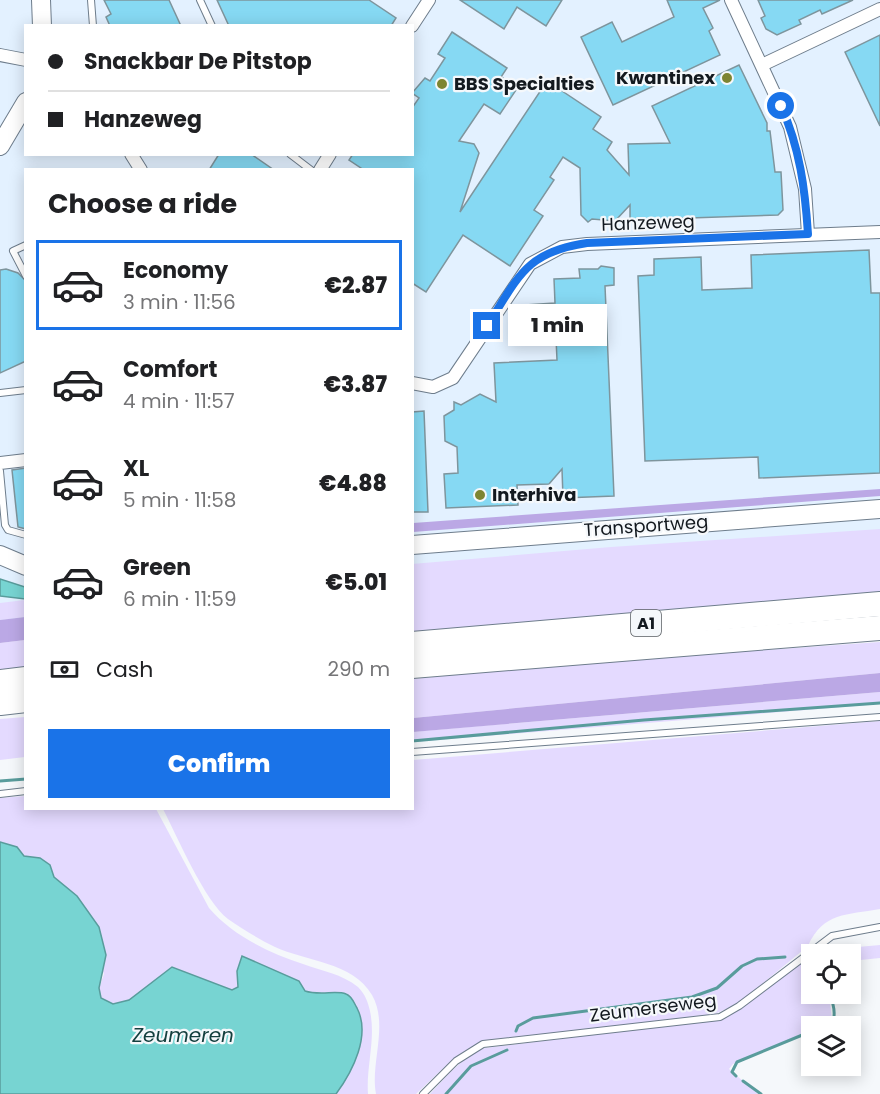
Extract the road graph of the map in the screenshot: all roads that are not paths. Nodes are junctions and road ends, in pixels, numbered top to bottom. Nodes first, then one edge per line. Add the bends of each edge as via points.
1 (41, 0) edge
2 (50, 0) edge
3 (91, 0) edge
4 (200, 0) edge
5 (429, 0) edge
6 (731, 0) edge
7 (880, 9) edge
8 (42, 24) edge
9 (52, 24) edge
10 (93, 24) edge
11 (211, 24) edge
12 (413, 24) edge
13 (0, 55) edge
14 (24, 60) edge
15 (762, 65) junction
16 (24, 105) edge
17 (24, 124) edge
18 (0, 146) edge
19 (293, 156) edge
20 (0, 159) edge
21 (308, 168) edge
22 (880, 232) edge
23 (808, 234) junction
24 (24, 246) edge
25 (24, 272) edge
26 (414, 383) edge
27 (24, 390) edge
28 (0, 393) edge
29 (24, 460) edge
30 (0, 463) edge
31 (0, 471) edge
32 (880, 509) edge
33 (880, 517) edge
34 (24, 535) edge
35 (414, 545) edge
36 (414, 553) edge
37 (0, 555) edge
38 (24, 565) edge
39 (0, 568) edge
40 (24, 576) edge
41 (880, 604) edge
42 (880, 628) edge
43 (414, 644) edge
44 (414, 666) edge
45 (24, 680) edge
46 (0, 682) edge
47 (24, 700) edge
48 (0, 703) edge
49 (880, 717) edge
50 (414, 752) edge
51 (24, 791) edge
52 (0, 794) edge
53 (880, 927) edge
54 (423, 1094) edge

1 - 8 street
2 - 9 street
3 - 10 lane
4 - 11 lane
5 - 12 street
6 - 15 street
7 - 15 street
13 - 14 street
15 - 23 street via 798,152
16 - 18 street
17 - 20 street
19 - 21 lane
22 - 23 street, Hanzeweg
23 - 26 street, Hanzeweg via 562,247 540,256 520,275 453,378 433,387
24 - 25 lane via 13,250
27 - 28 lane
29 - 30 street
31 - 34 lane via 5,525
32 - 35 street, Transportweg
33 - 36 street, Transportweg
37 - 38 street
39 - 40 street
41 - 43 highway, A1
42 - 44 highway, A1
45 - 46 highway
47 - 48 highway
49 - 50 lane
51 - 52 lane
53 - 54 lane, Zeumerseweg via 832,936 720,1017 483,1044 456,1061

